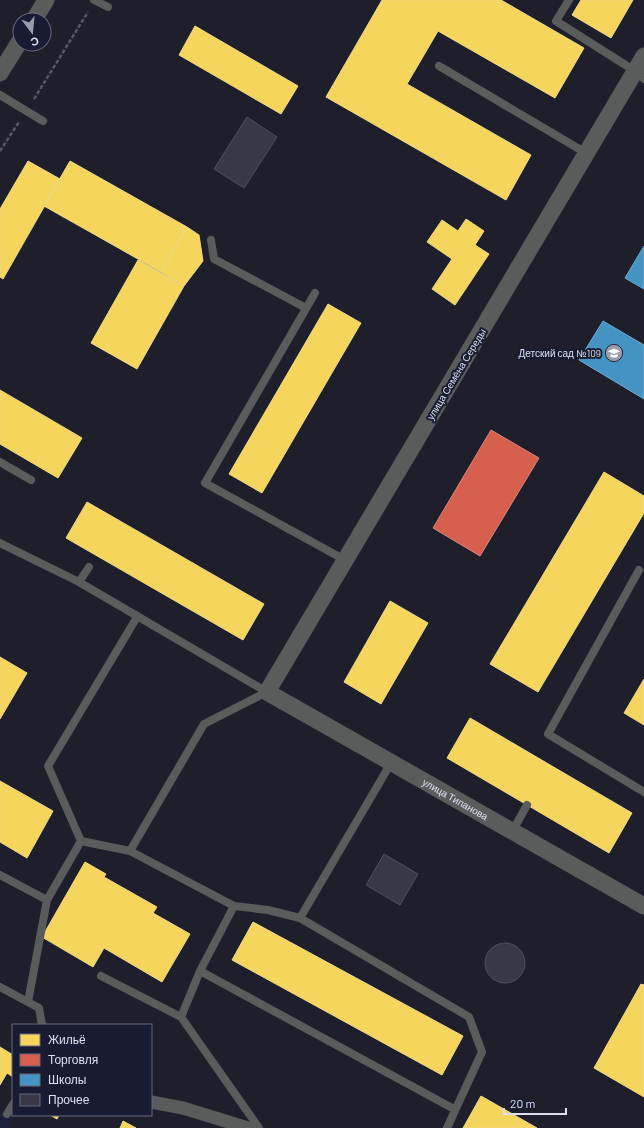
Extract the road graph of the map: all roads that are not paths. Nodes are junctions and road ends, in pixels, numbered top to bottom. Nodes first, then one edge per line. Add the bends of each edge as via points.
1 (46, 0) edge
2 (95, 0) edge
3 (569, 0) edge
4 (108, 7) dead end
5 (39, 12) edge
6 (13, 52) edge
7 (644, 56) edge
8 (439, 66) dead end
9 (0, 73) edge
10 (639, 75) edge
11 (0, 95) edge
12 (43, 121) dead end
13 (586, 153) junction
14 (211, 240) dead end
15 (315, 293) dead end
16 (306, 308) junction
17 (0, 462) edge
18 (31, 480) dead end
19 (0, 542) edge
20 (345, 560) junction
21 (89, 567) dead end
22 (639, 570) dead end
23 (79, 582) junction
24 (137, 617) junction
25 (267, 692) junction
26 (391, 763) junction
27 (644, 792) edge
28 (527, 805) dead end
29 (511, 832) junction
30 (81, 841) junction
31 (130, 851) junction
32 (0, 875) edge
33 (47, 900) junction
34 (234, 906) junction
35 (644, 906) edge
36 (300, 918) junction
37 (200, 971) junction
38 (102, 976) dead end
39 (0, 987) edge
40 (28, 1002) junction
41 (181, 1017) junction
42 (42, 1024) edge
43 (152, 1102) edge
44 (12, 1106) edge
45 (454, 1109) junction
46 (7, 1114) dead end
47 (248, 1128) edge
48 (259, 1128) edge
49 (447, 1128) edge

1 - 5 street
2 - 4 lane
3 - 10 lane via 556,22
6 - 9 street
7 - 10 street, улица Семёна Середы
8 - 13 lane
10 - 13 street, улица Семёна Середы
11 - 12 lane
13 - 20 street, улица Семёна Середы
14 - 16 lane via 214,259
15 - 16 lane
16 - 20 lane via 205,483
17 - 18 lane
19 - 23 lane
20 - 25 street, улица Семёна Середы
21 - 23 lane
22 - 27 lane via 548,734
23 - 24 lane
24 - 25 lane
24 - 30 lane via 48,766
25 - 26 street, улица Типанова
25 - 31 lane via 204,724
26 - 29 street, улица Типанова
26 - 36 lane
28 - 29 lane
29 - 35 street, улица Типанова
30 - 31 lane
30 - 33 lane
31 - 34 lane
32 - 33 lane
33 - 40 lane
34 - 36 lane via 268,910
34 - 37 lane
36 - 45 lane via 469,1017 482,1052
37 - 41 lane
37 - 45 lane
38 - 41 lane
39 - 40 lane
40 - 42 lane via 39,1008
41 - 48 lane
43 - 47 street via 183,1108
44 - 46 lane
45 - 49 lane

